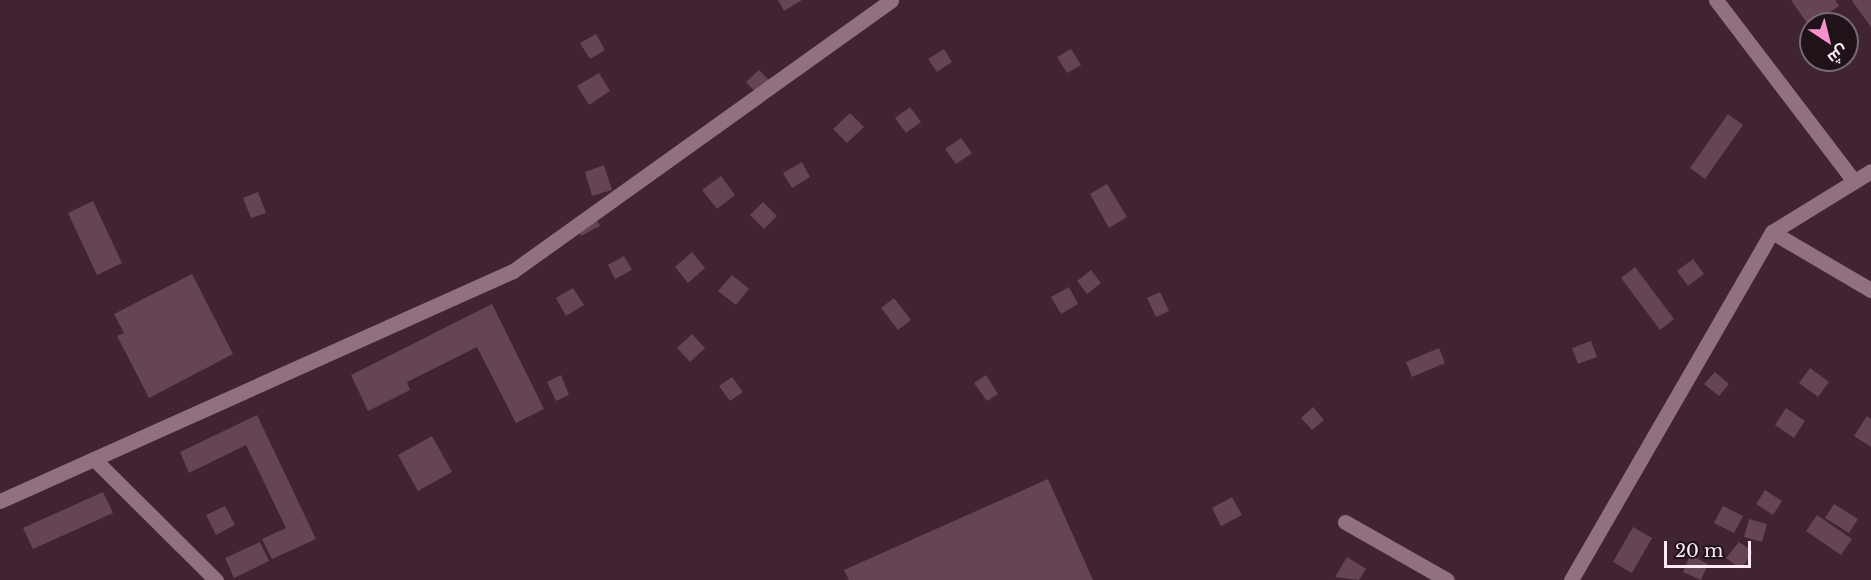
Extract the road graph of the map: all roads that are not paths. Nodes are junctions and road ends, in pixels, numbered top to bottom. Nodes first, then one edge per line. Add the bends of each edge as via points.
1 (891, 0) edge
2 (1717, 0) edge
3 (1871, 171) edge
4 (1854, 181) junction
5 (1772, 232) junction
6 (1871, 290) edge
7 (94, 459) junction
8 (0, 501) edge
9 (1345, 522) dead end
10 (216, 580) edge
11 (1447, 580) edge
12 (1571, 580) edge

1 - 7 street via 513,271
2 - 4 street
3 - 4 street
4 - 5 street
5 - 6 street
5 - 12 street
7 - 8 street
7 - 10 street
9 - 11 street

